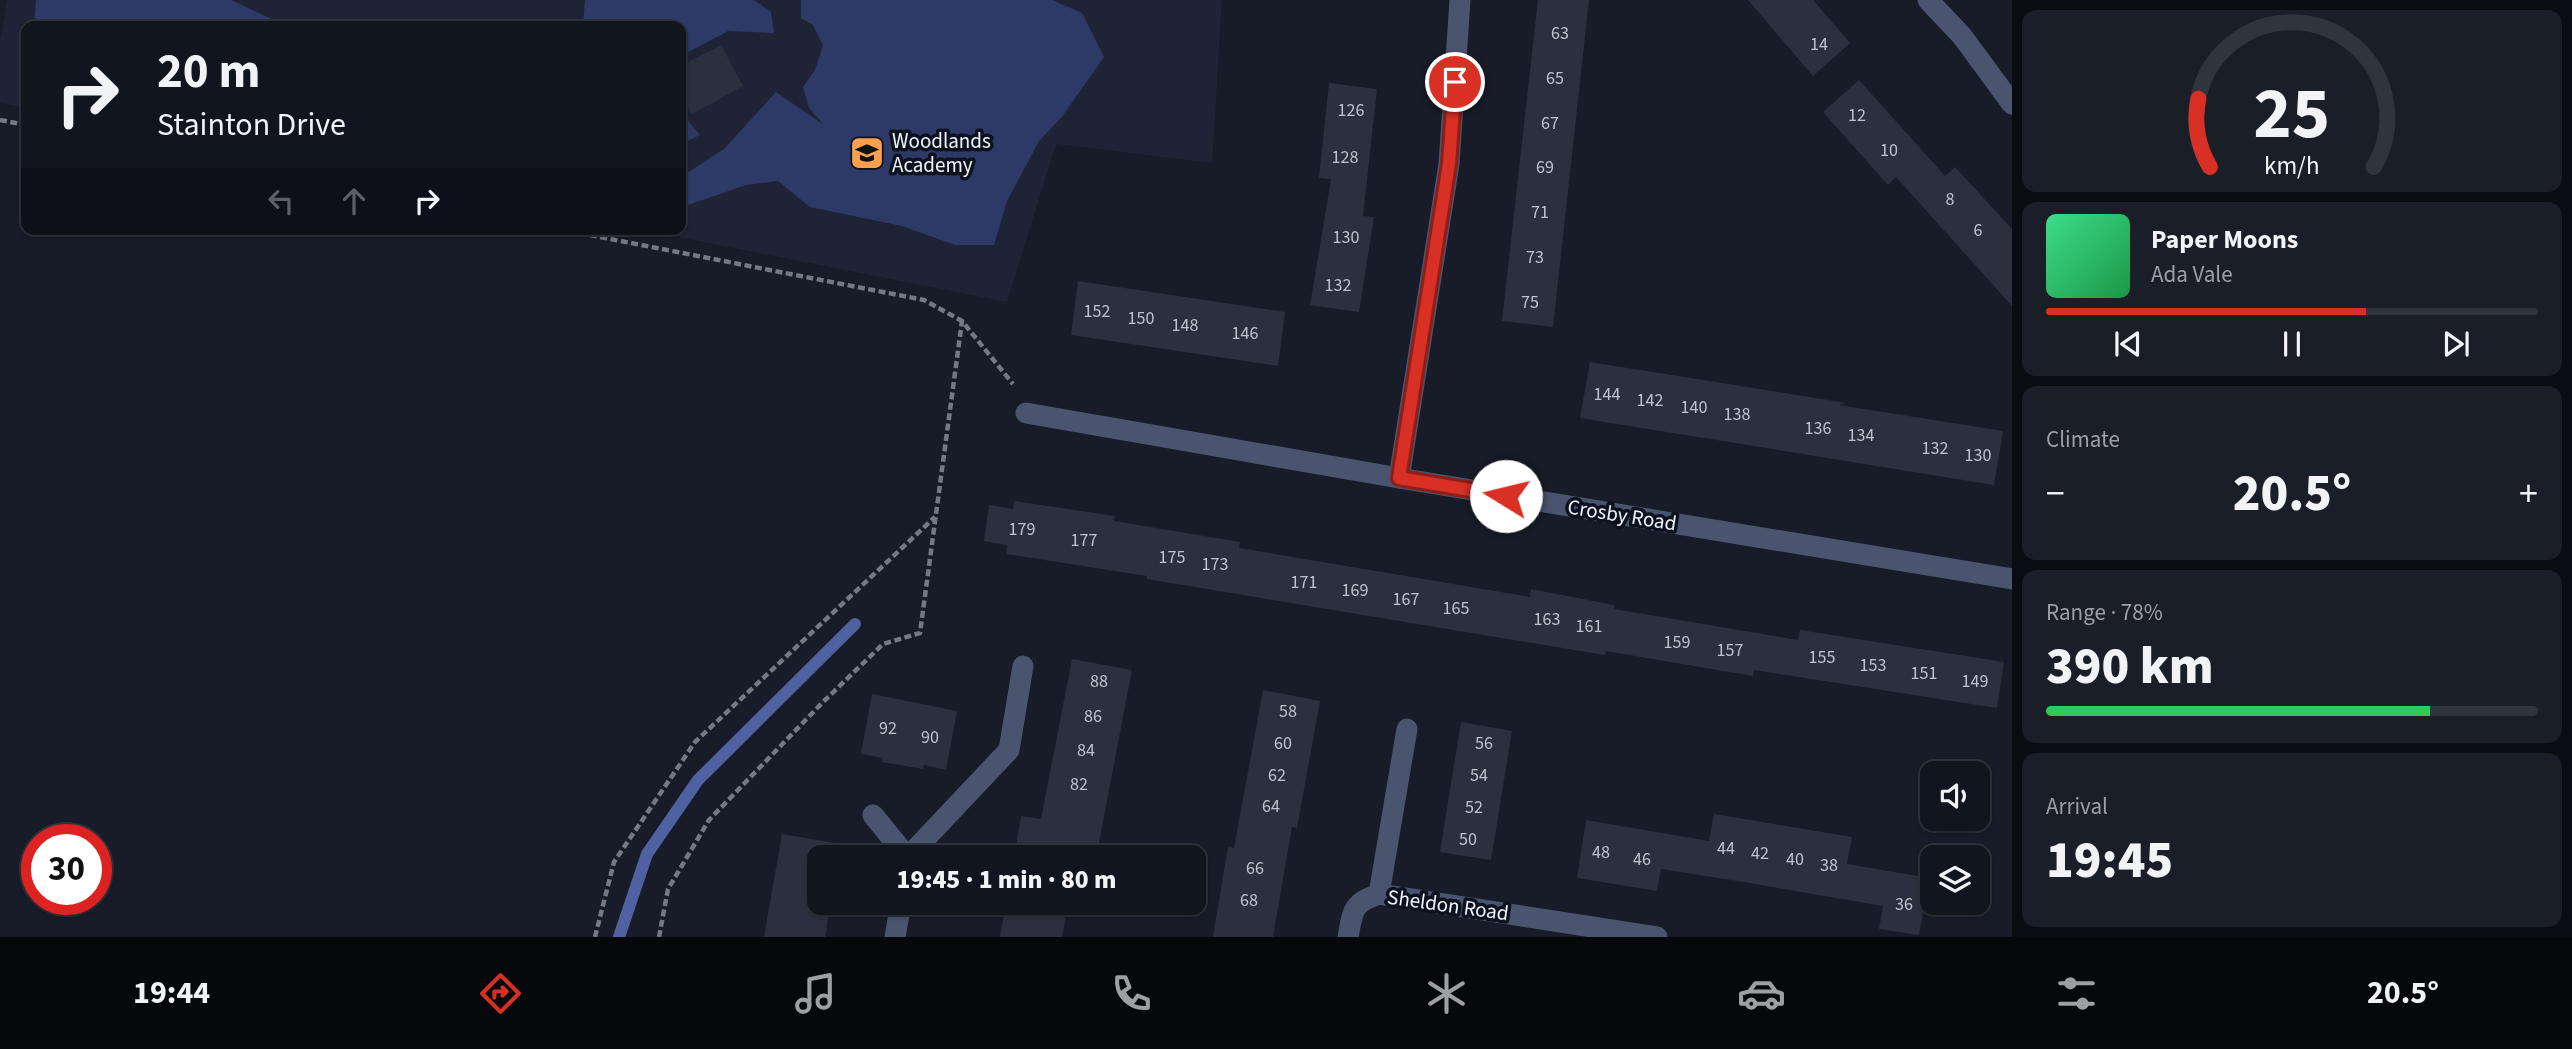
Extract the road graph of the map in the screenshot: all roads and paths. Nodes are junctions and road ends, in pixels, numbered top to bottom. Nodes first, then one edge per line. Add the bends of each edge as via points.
1 (1460, 0) edge
2 (1928, 0) edge
3 (2012, 104) edge
4 (0, 120) edge
5 (21, 124) edge
6 (590, 235) edge
7 (962, 321) junction
8 (1026, 413) joint
9 (1399, 478) junction
10 (935, 516) junction
11 (2012, 579) edge
12 (1023, 666) dead end
13 (1407, 729) dead end
14 (873, 815) dead end
15 (899, 845) edge
16 (920, 845) edge
17 (1379, 894) junction
18 (899, 915) edge
19 (595, 937) edge
20 (659, 937) edge
21 (895, 937) edge
22 (1348, 937) edge
23 (1657, 937) edge

1 - 9 street via 1449,164
2 - 3 street via 1962,36
4 - 5 path
6 - 7 path via 924,300
7 - 8 path via 1011,381
7 - 10 path
8 - 9 street, Crosby Road
9 - 11 street, Crosby Road
10 - 19 path via 695,742 614,862
10 - 20 path via 920,633 883,644 709,820 668,889
12 - 16 street via 1009,750
13 - 17 street
14 - 15 street
17 - 22 street, Sheldon Road via 1363,900 1353,913
17 - 23 street, Sheldon Road
18 - 21 street

